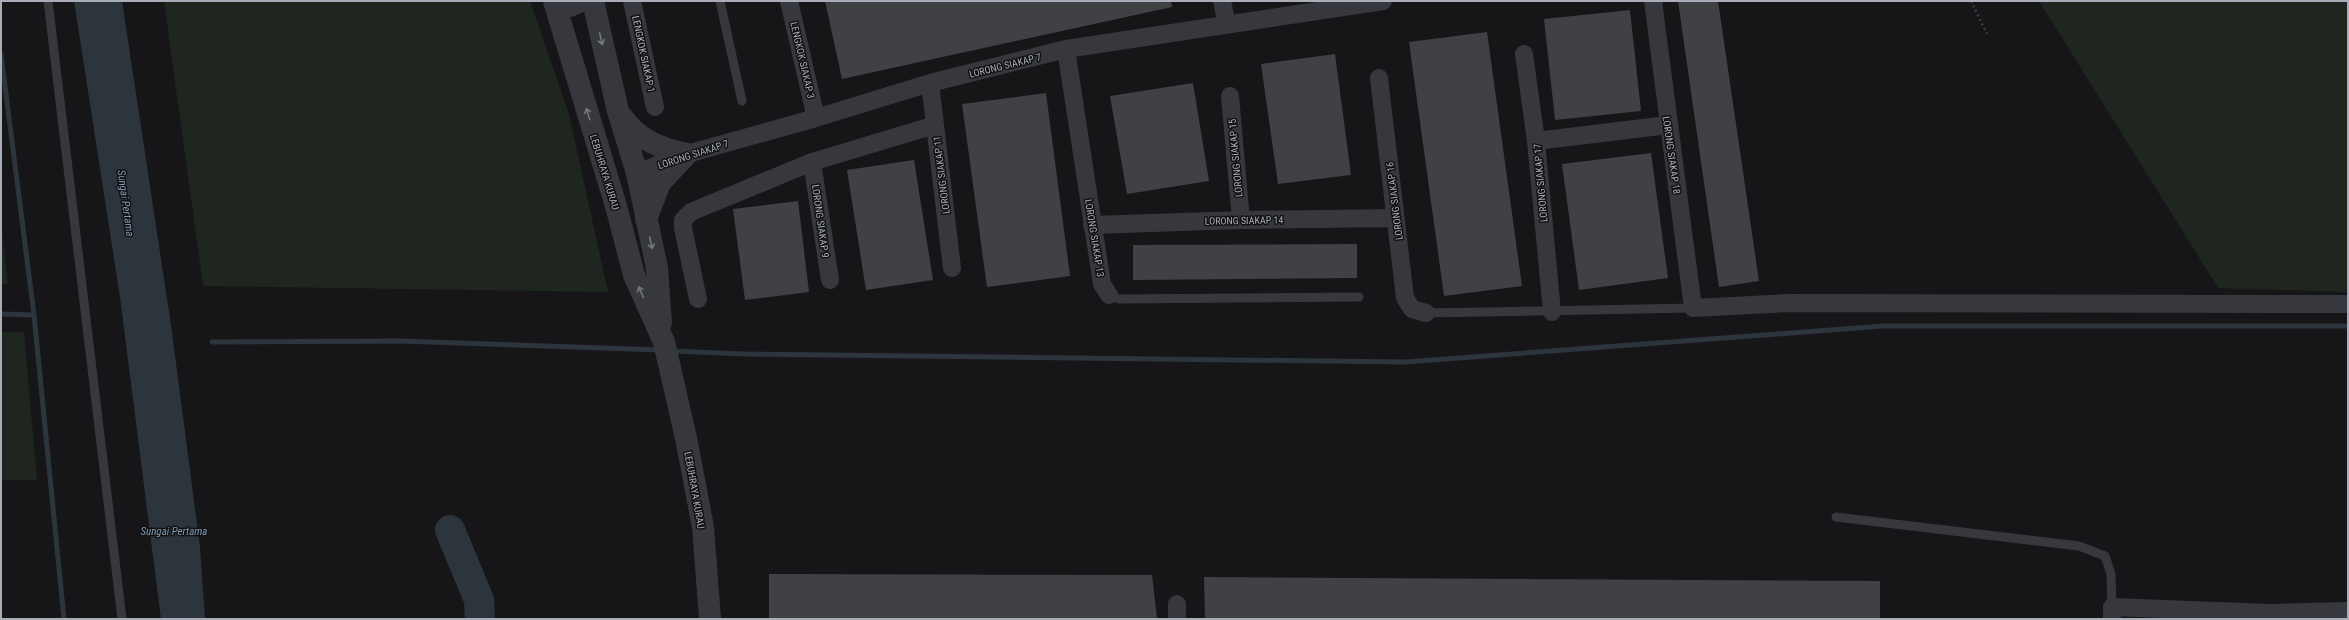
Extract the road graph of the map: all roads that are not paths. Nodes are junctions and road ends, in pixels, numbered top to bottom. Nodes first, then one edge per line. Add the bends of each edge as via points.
1 (48, 1) edge
2 (554, 1) edge
3 (558, 1) edge
4 (580, 1) edge
5 (592, 1) edge
6 (632, 1) edge
7 (720, 1) edge
8 (789, 1) edge
9 (1222, 1) edge
10 (1383, 1) edge
11 (1653, 1) edge
12 (1227, 24) junction
13 (1066, 49) junction
14 (1524, 54) dead end
15 (574, 70) junction
16 (1378, 78) dead end
17 (930, 83) junction
18 (1230, 96) dead end
19 (742, 101) dead end
20 (655, 107) dead end
21 (618, 111) junction
22 (816, 118) junction
23 (935, 125) junction
24 (1668, 125) junction
25 (1536, 141) junction
26 (687, 154) junction
27 (812, 162) junction
28 (637, 173) junction
29 (1396, 218) junction
30 (646, 219) junction
31 (1241, 220) junction
32 (1092, 225) junction
33 (952, 268) dead end
34 (830, 280) dead end
35 (1109, 295) joint
36 (1359, 297) dead end
37 (698, 299) dead end
38 (2348, 304) edge
39 (1693, 308) junction
40 (1552, 312) junction
41 (1426, 313) joint
42 (663, 341) junction
43 (1836, 517) dead end
44 (2112, 613) edge
45 (2193, 614) edge
46 (2343, 614) edge
47 (2270, 616) edge
48 (122, 619) edge
49 (710, 619) edge

1 - 48 lane
2 - 15 street, LEBUHRAYA KURAU
3 - 4 street via 570,6
5 -> 21 street, LEBUHRAYA KURAU
6 - 20 street, LENGKOK SIAKAP 1
7 - 19 lane
8 - 22 street, LENGKOK SIAKAP 3
9 - 12 street
10 - 12 street, LORONG SIAKAP 7
11 - 24 street, LORONG SIAKAP 18
12 - 13 street, LORONG SIAKAP 7
13 - 17 street, LORONG SIAKAP 7
13 - 32 street, LORONG SIAKAP 13
14 - 25 street, LORONG SIAKAP 17
15 - 28 street via 590,86 602,106 618,160 626,168
42 -> 15 street, LEBUHRAYA KURAU via 634,276 616,206
16 - 29 street, LORONG SIAKAP 16
17 - 22 street, LORONG SIAKAP 7
17 - 23 street, LORONG SIAKAP 11
18 - 31 street, LORONG SIAKAP 15
21 - 26 street via 632,130 645,141 664,149
21 - 28 street, LEBUHRAYA KURAU
22 - 26 street, LORONG SIAKAP 7
23 - 27 street
23 - 33 street, LORONG SIAKAP 11
24 - 25 street
24 - 39 street, LORONG SIAKAP 18
25 - 40 street, LORONG SIAKAP 17
26 - 28 street, LORONG SIAKAP 7
26 - 30 street via 660,183
27 - 34 street, LORONG SIAKAP 9
27 - 37 street via 691,212 683,220
28 - 30 street, LEBUHRAYA KURAU
29 - 31 street, LORONG SIAKAP 14
29 - 41 street, LORONG SIAKAP 16 via 1405,298 1412,309
30 -> 42 street, LEBUHRAYA KURAU via 657,268
31 - 32 street, LORONG SIAKAP 14
32 - 35 street, LORONG SIAKAP 13 via 1102,284
35 - 36 lane, LORONG SIAKAP 13 via 1119,299
38 - 39 street via 1789,303
39 - 40 lane
40 - 41 lane
42 - 49 street, LEBUHRAYA KURAU via 686,438 703,527
43 - 44 lane via 2079,546 2105,556 2111,574
44 - 45 street
45 - 47 street
46 - 47 street

